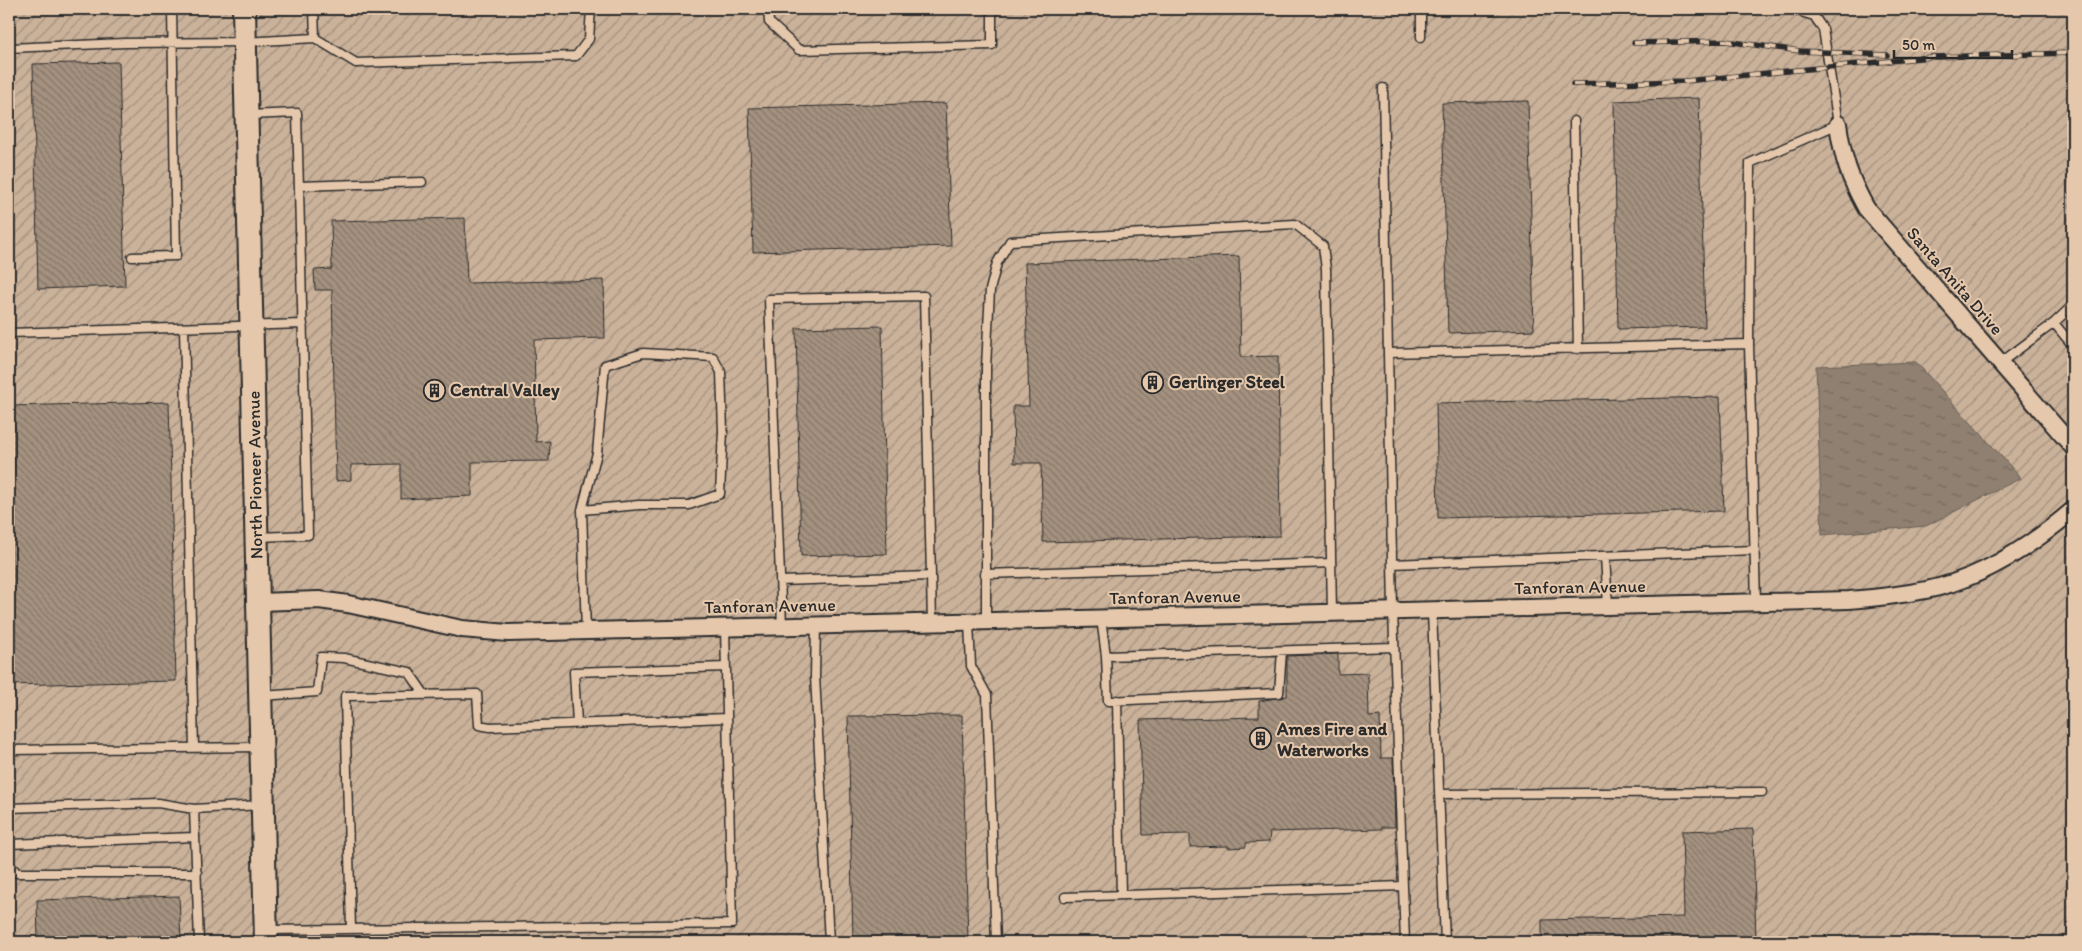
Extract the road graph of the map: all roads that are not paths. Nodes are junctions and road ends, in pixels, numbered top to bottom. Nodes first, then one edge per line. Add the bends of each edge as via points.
1 (172, 9) edge
2 (244, 9) edge
3 (314, 9) edge
4 (590, 9) edge
5 (768, 9) edge
6 (992, 9) edge
7 (1421, 9) edge
8 (1791, 9) edge
9 (1421, 37) dead end
10 (315, 38) junction
11 (245, 42) junction
12 (173, 43) junction
13 (9, 48) edge
14 (1383, 88) dead end
15 (246, 115) junction
16 (1574, 121) dead end
17 (1838, 124) junction
18 (422, 182) dead end
19 (299, 186) junction
20 (132, 257) dead end
21 (2073, 305) edge
22 (2054, 323) junction
23 (303, 324) junction
24 (251, 326) junction
25 (184, 328) junction
26 (9, 333) edge
27 (1749, 344) junction
28 (2073, 346) edge
29 (1578, 348) junction
30 (1388, 353) junction
31 (2000, 363) junction
32 (2073, 447) edge
33 (582, 510) junction
34 (2073, 510) edge
35 (256, 538) junction
36 (1755, 550) junction
37 (1605, 556) junction
38 (1331, 563) junction
39 (1392, 564) junction
40 (985, 574) junction
41 (931, 576) junction
42 (780, 581) junction
43 (258, 602) junction
44 (1756, 603) junction
45 (1608, 606) junction
46 (1393, 611) junction
47 (1432, 611) junction
48 (1332, 613) junction
49 (1101, 618) junction
50 (969, 622) junction
51 (986, 622) junction
52 (932, 623) junction
53 (816, 625) junction
54 (782, 626) junction
55 (725, 628) junction
56 (586, 631) junction
57 (1394, 647) junction
58 (1282, 651) junction
59 (1106, 656) junction
60 (726, 667) junction
61 (425, 695) junction
62 (260, 696) junction
63 (1117, 700) junction
64 (727, 718) junction
65 (577, 723) junction
66 (261, 747) junction
67 (194, 748) junction
68 (9, 750) edge
69 (1762, 792) dead end
70 (1439, 794) junction
71 (263, 805) junction
72 (9, 808) edge
73 (194, 809) junction
74 (195, 837) junction
75 (9, 844) edge
76 (9, 864) edge
77 (197, 873) junction
78 (1403, 886) junction
79 (1121, 895) junction
80 (1065, 897) dead end
81 (351, 929) junction
82 (266, 936) edge
83 (199, 942) edge
84 (829, 942) edge
85 (996, 942) edge
86 (1405, 942) edge
87 (1445, 942) edge

1 - 12 lane
2 - 11 street, North Pioneer Avenue
3 - 10 lane
4 - 10 lane via 589,39 576,56 356,63
5 - 6 lane via 769,22 799,50 992,45
7 - 9 lane
8 - 17 lane via 1814,16 1822,29
10 - 11 lane
11 - 12 lane
11 - 15 street, North Pioneer Avenue
12 - 13 lane
12 - 20 lane via 176,256
14 - 30 lane
15 - 19 lane via 297,114
15 - 24 street, North Pioneer Avenue
16 - 29 lane
17 - 27 lane via 1750,162
17 - 31 street, Santa Anita Drive via 1842,155 1850,179 1866,208
18 - 19 lane
19 - 23 lane
21 - 22 lane
22 - 28 lane
22 - 31 lane
23 - 24 lane
23 - 35 lane via 308,535
24 - 25 lane
24 - 35 street, North Pioneer Avenue
25 - 26 lane
25 - 67 lane
27 - 29 lane
27 - 36 lane
29 - 30 lane
30 - 39 lane
31 - 32 street, Santa Anita Drive
33 - 33 lane via 597,454 605,365 644,353 713,357 721,372 720,494 689,505
33 - 56 lane
34 - 44 street, Tanforan Avenue via 2010,557 1928,590 1849,600
35 - 43 street, North Pioneer Avenue
36 - 37 lane
36 - 44 lane
37 - 39 lane
37 - 45 lane
38 - 40 lane
38 - 40 lane via 1326,269 1323,246 1294,224 1010,241 997,263 990,290 986,367
38 - 48 lane
39 - 46 lane
40 - 51 lane
41 - 42 lane
41 - 42 lane via 924,296 769,299
41 - 52 lane
42 - 54 lane
43 - 56 street, Tanforan Avenue via 329,602 482,632
43 - 62 street, North Pioneer Avenue
44 - 45 street, Tanforan Avenue
45 - 47 street, Tanforan Avenue
46 - 47 street, Tanforan Avenue
46 - 48 street, Tanforan Avenue
46 - 57 lane
47 - 70 lane
48 - 49 street, Tanforan Avenue
49 - 51 street, Tanforan Avenue
49 - 59 lane
50 - 51 street, Tanforan Avenue
50 - 52 street, Tanforan Avenue
50 - 85 lane via 971,666 987,696
52 - 53 street, Tanforan Avenue
53 - 54 street, Tanforan Avenue
53 - 84 lane via 814,676
54 - 55 street, Tanforan Avenue
55 - 56 street, Tanforan Avenue
55 - 60 lane
57 - 58 lane
57 - 78 lane
58 - 59 lane
58 - 63 lane via 1279,693
59 - 63 lane via 1108,701
60 - 64 lane
60 - 65 lane via 574,672
61 - 62 lane via 409,672 344,658 321,657 317,692
61 - 65 lane via 477,694 479,725
61 - 81 lane via 345,696
62 - 66 street, North Pioneer Avenue
63 - 79 lane
64 - 65 lane
64 - 81 lane via 732,924
66 - 67 lane
66 - 71 street, North Pioneer Avenue
67 - 68 lane
69 - 70 lane
70 - 87 lane
71 - 73 lane
71 - 82 street, North Pioneer Avenue
72 - 73 lane via 158,803
73 - 74 lane
74 - 75 lane
74 - 77 lane
76 - 77 lane via 18,873
77 - 83 lane
78 - 79 lane
78 - 86 lane
79 - 80 lane
81 - 82 lane

